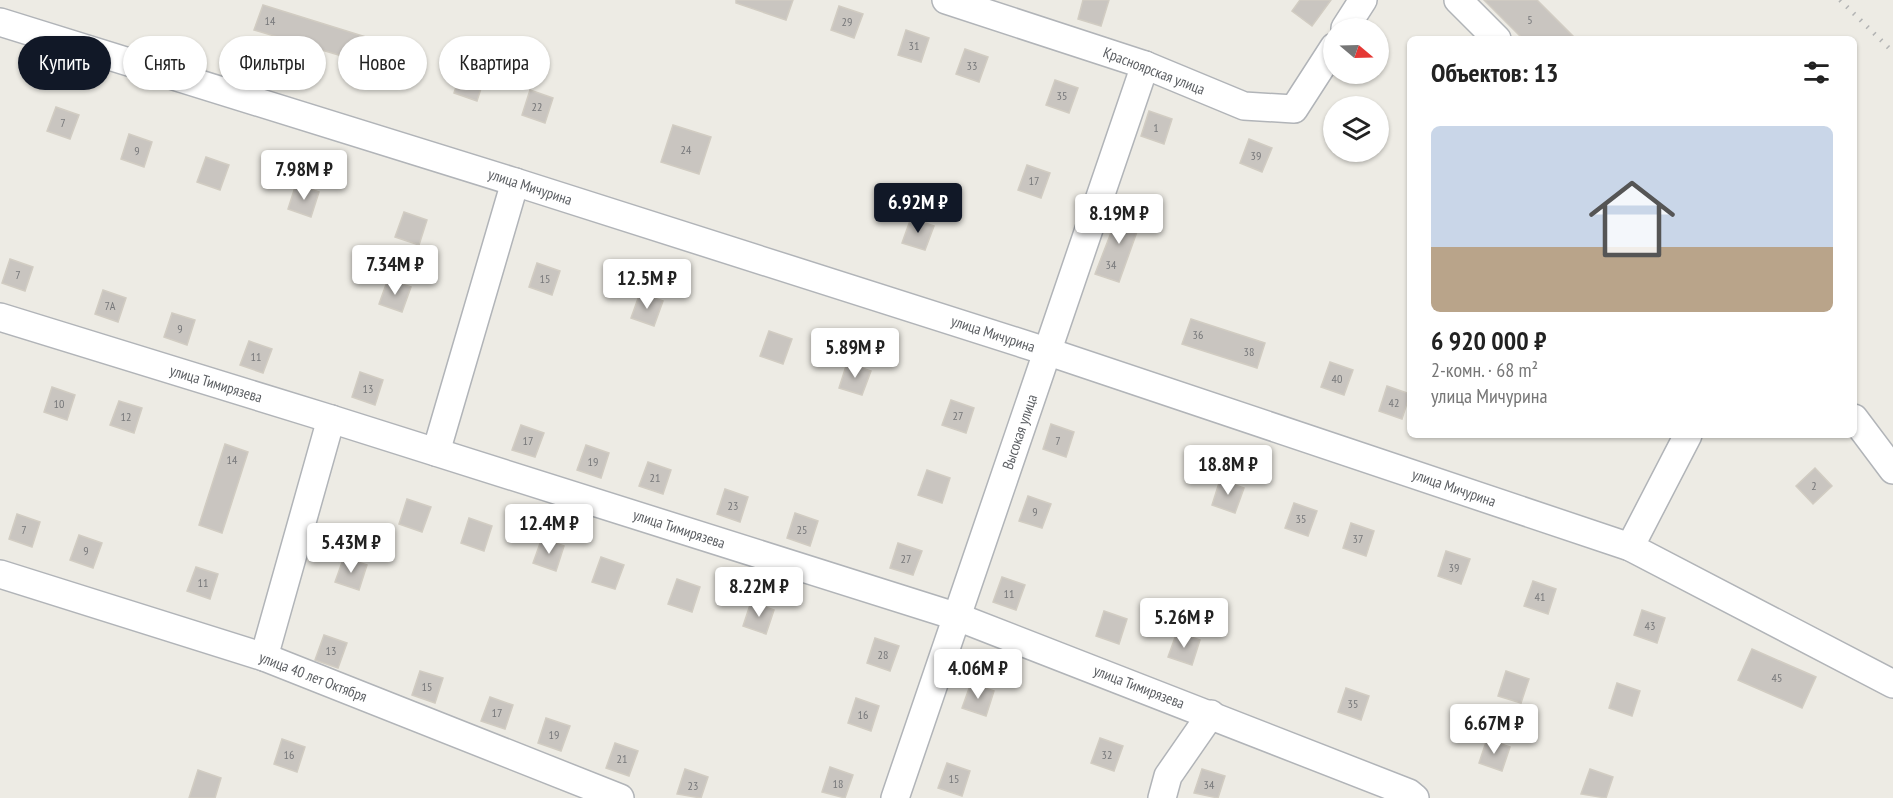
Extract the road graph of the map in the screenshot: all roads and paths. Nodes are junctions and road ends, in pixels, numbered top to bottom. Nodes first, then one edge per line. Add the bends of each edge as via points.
1 (946, 0) edge
2 (1363, 0) edge
3 (1458, 0) edge
4 (1351, 18) edge
5 (0, 22) edge
6 (1494, 36) edge
7 (1323, 64) edge
8 (1145, 65) junction
9 (515, 182) junction
10 (0, 318) edge
11 (1049, 352) junction
12 (331, 419) junction
13 (1857, 422) edge
14 (1686, 438) edge
15 (436, 452) junction
16 (1893, 470) edge
17 (1630, 547) junction
18 (2, 582) edge
19 (955, 616) junction
20 (264, 657) junction
21 (1893, 684) edge
22 (1211, 714) junction
23 (620, 798) edge
24 (895, 798) edge
25 (1162, 798) edge
26 (1414, 798) edge

1 - 8 street, Красноярская улица
2 - 4 street
3 - 6 street
5 - 9 street, улица Мичурина
7 - 8 street, Красноярская улица via 1294,109 1244,106
8 - 11 street, Высокая улица
9 - 11 street, улица Мичурина
9 - 15 street
10 - 12 street, улица Тимирязева
11 - 17 street, улица Мичурина
11 - 19 street, Высокая улица
12 - 15 street, улица Тимирязева
12 - 20 street
13 - 16 street
14 - 17 street
15 - 19 street, улица Тимирязева
17 - 21 street, улица Мичурина
18 - 20 street, улица 40 лет Октября
19 - 22 street, улица Тимирязева
19 - 24 street, Высокая улица
20 - 23 street, улица 40 лет Октября
22 - 25 street via 1168,776
22 - 26 street, улица Тимирязева

